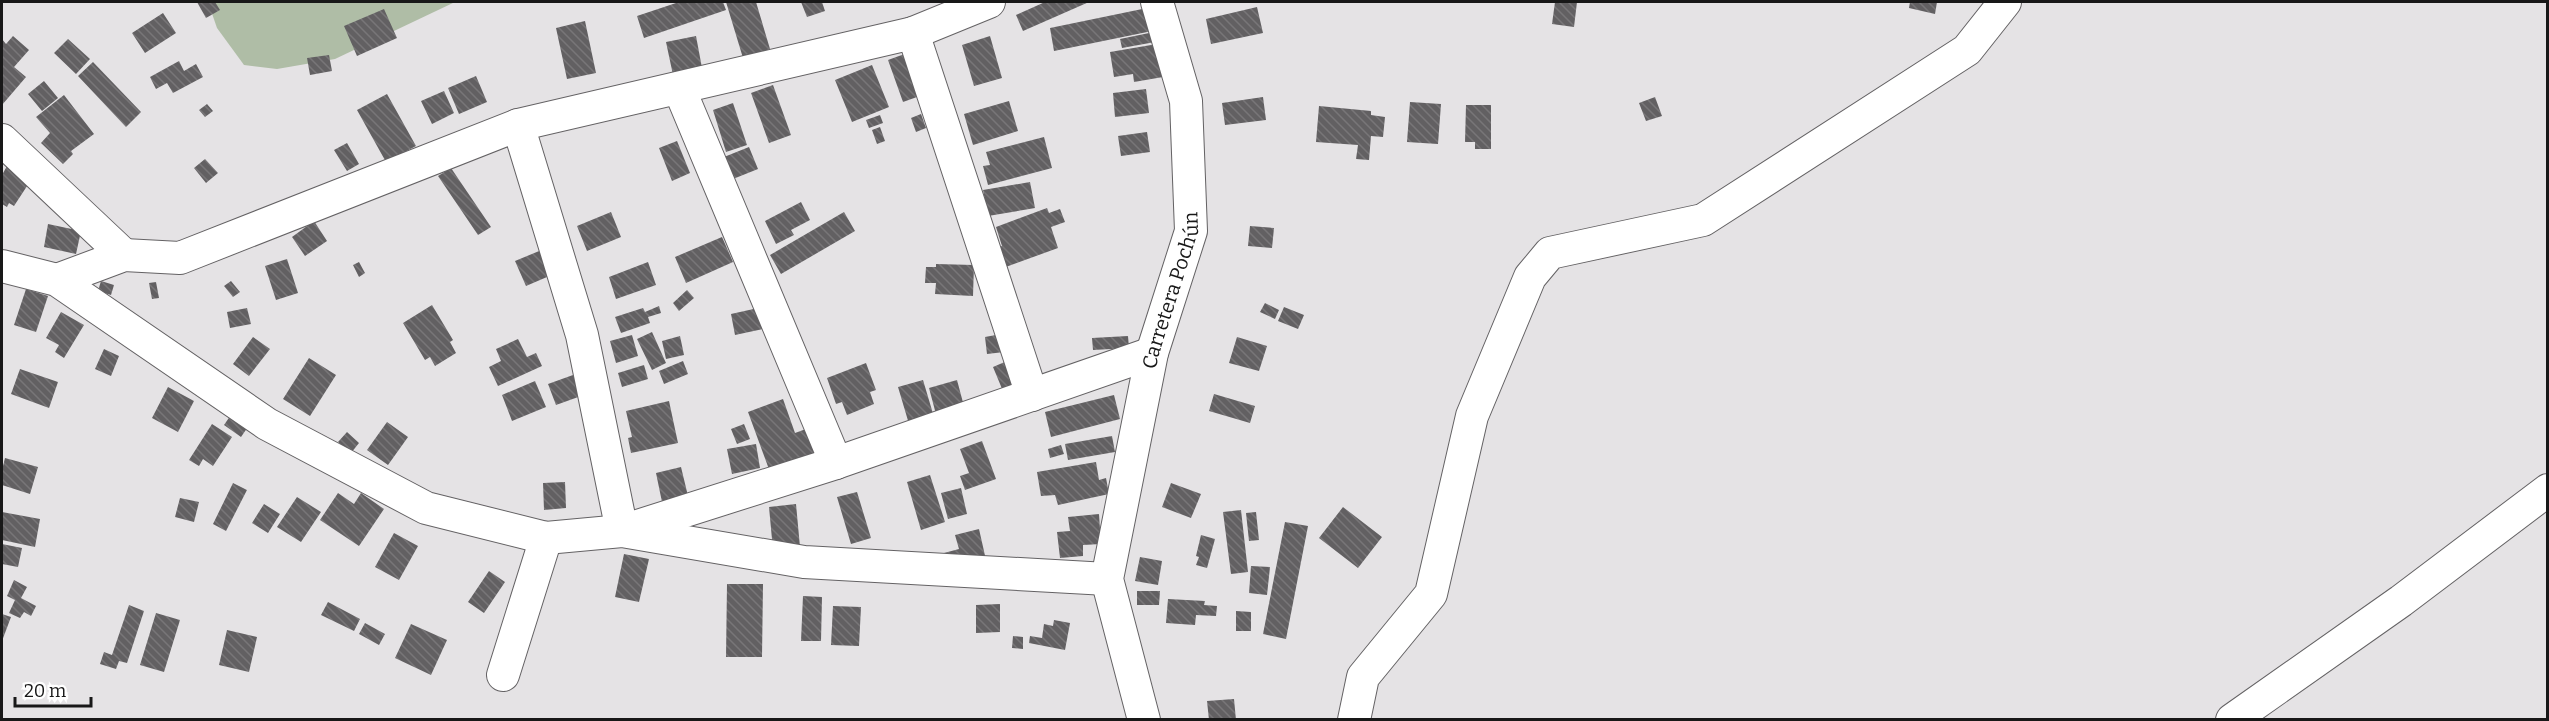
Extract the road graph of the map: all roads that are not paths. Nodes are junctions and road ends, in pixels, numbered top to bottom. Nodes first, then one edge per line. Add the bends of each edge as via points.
1 (989, 2) edge
2 (1157, 2) edge
3 (2006, 2) edge
4 (913, 33) junction
5 (679, 88) junction
6 (518, 125) junction
7 (2, 140) edge
8 (124, 255) junction
9 (3, 272) edge
10 (57, 280) junction
11 (1152, 353) junction
12 (1032, 395) junction
13 (836, 463) junction
14 (2547, 490) edge
15 (622, 531) junction
16 (546, 538) junction
17 (1107, 579) junction
18 (503, 675) dead end
19 (1144, 720) edge
20 (1354, 720) edge
21 (2232, 720) edge

1 - 4 street
2 - 11 street, Carretera Pochún via 1186,101 1191,231
3 - 20 street via 1967,50 1703,220 1550,253 1530,277 1472,416 1431,594 1363,677
4 - 5 street
4 - 12 street
5 - 6 street
5 - 13 street
6 - 8 street via 180,258
6 - 15 street via 582,334
7 - 8 street
8 - 10 street
9 - 10 street
10 - 16 street via 267,424 426,508
11 - 12 street
11 - 17 street, Carretera Pochún
12 - 13 street
13 - 15 street
14 - 21 street
15 - 16 street
15 - 17 street via 804,562
16 - 18 street
17 - 19 street

